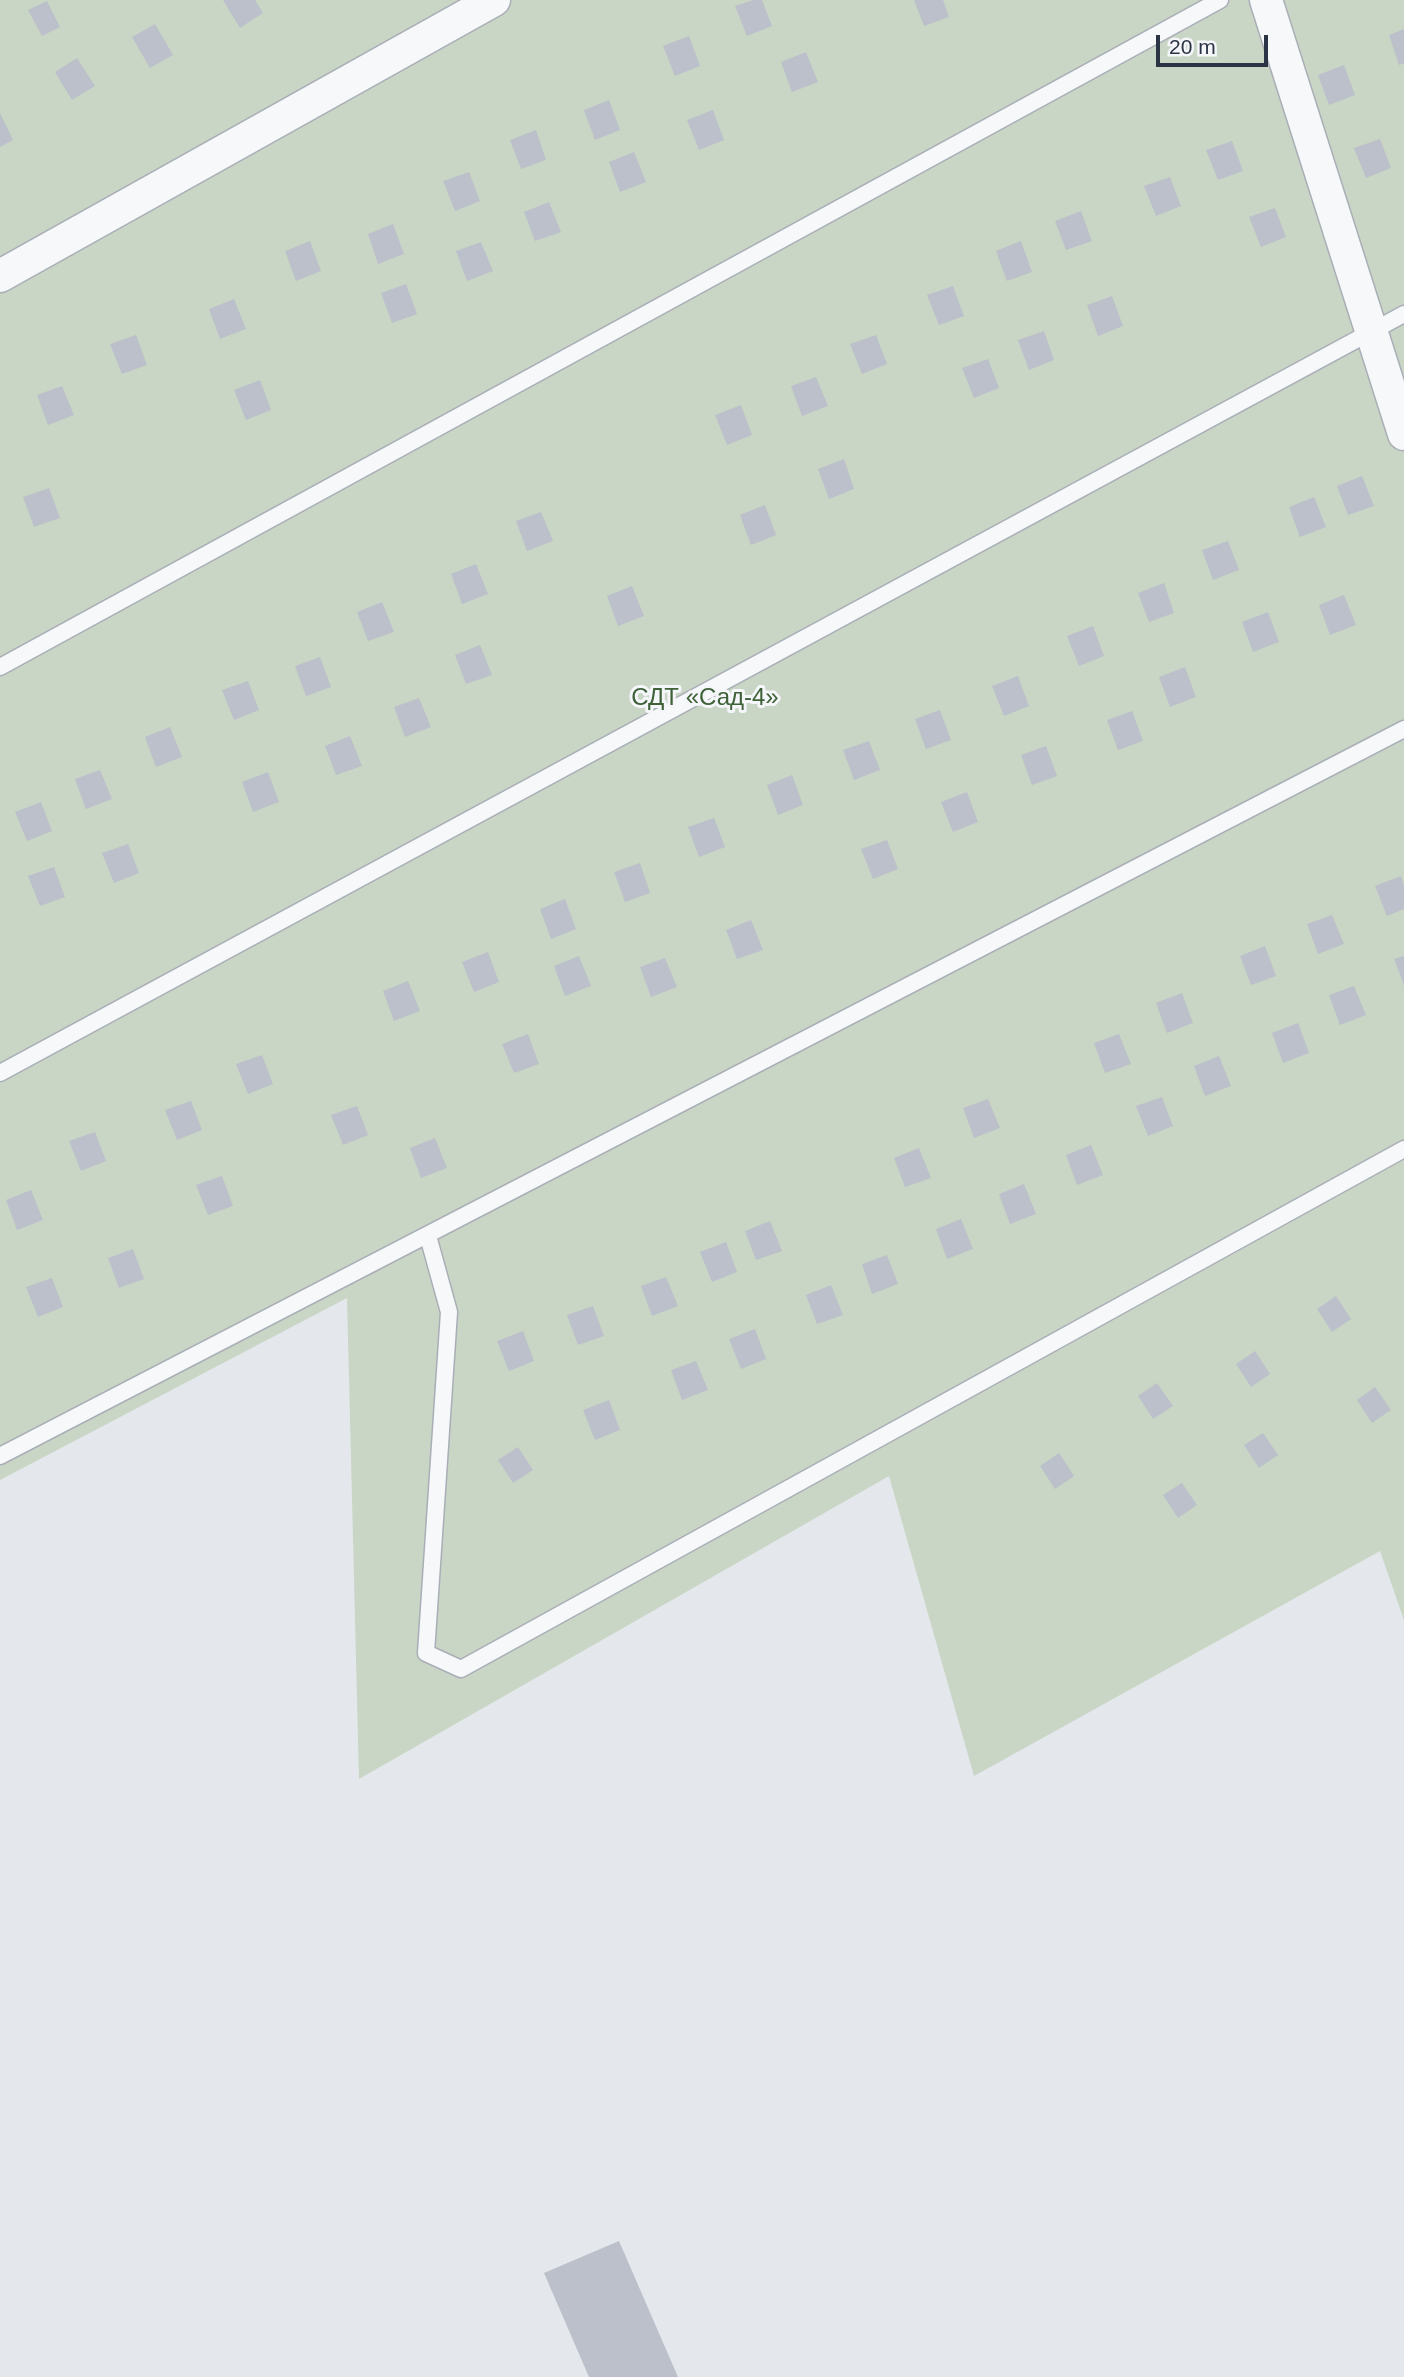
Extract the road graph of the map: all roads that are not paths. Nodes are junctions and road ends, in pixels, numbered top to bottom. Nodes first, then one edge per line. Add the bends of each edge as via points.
1 (495, 0) edge
2 (1220, 0) edge
3 (1266, 0) edge
4 (0, 276) edge
5 (1404, 314) edge
6 (1372, 332) junction
7 (1404, 434) edge
8 (0, 667) edge
9 (1404, 729) edge
10 (0, 1073) edge
11 (1404, 1149) edge
12 (428, 1236) junction
13 (0, 1456) edge

1 - 4 street
2 - 8 lane
3 - 6 street
5 - 6 lane
6 - 7 street
6 - 10 lane
9 - 12 lane
11 - 12 lane via 461,1670 426,1653 449,1312
12 - 13 lane

